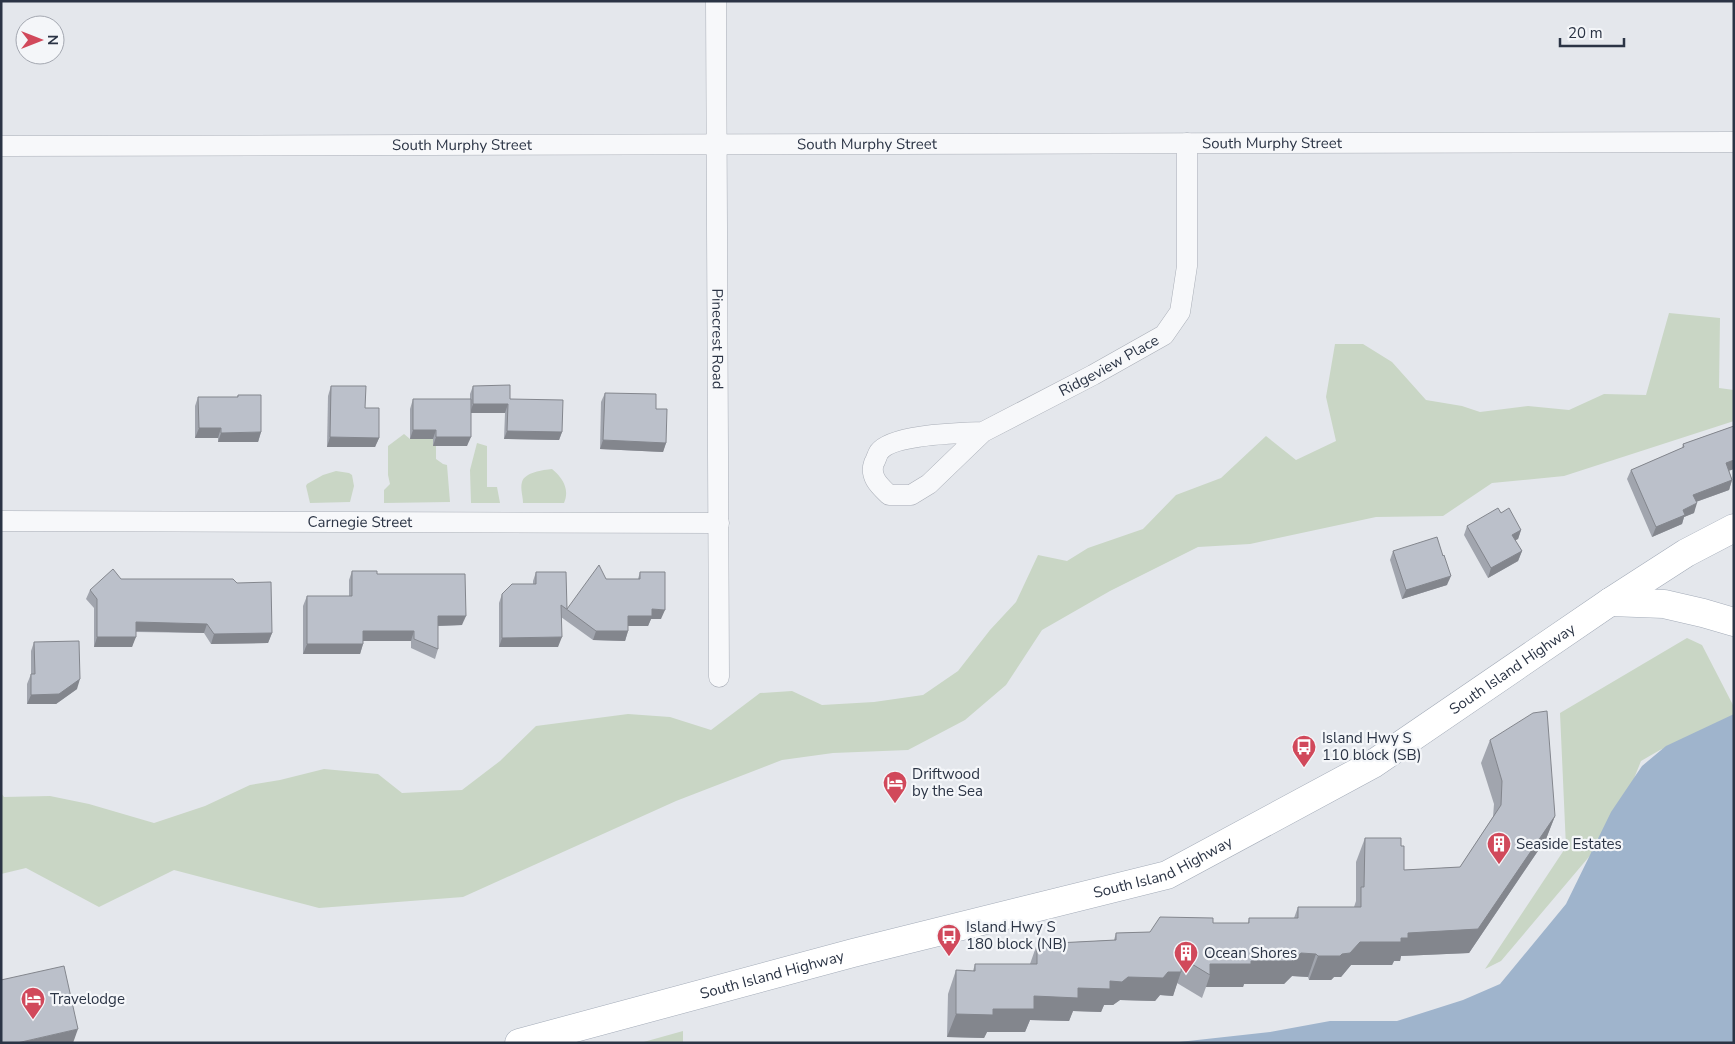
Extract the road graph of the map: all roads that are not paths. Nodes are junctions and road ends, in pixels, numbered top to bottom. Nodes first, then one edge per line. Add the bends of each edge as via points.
1 (716, 1) edge
2 (1734, 142) edge
3 (1187, 143) junction
4 (717, 144) junction
5 (1, 146) edge
6 (983, 432) junction
7 (1, 521) edge
8 (719, 523) junction
9 (1734, 528) edge
10 (1610, 602) junction
11 (1734, 622) edge
12 (719, 677) dead end
13 (519, 1043) edge

1 - 4 street, Pinecrest Road
2 - 3 street, South Murphy Street
3 - 4 street, South Murphy Street
3 - 6 street, Ridgeview Place via 1187,266 1180,312 1175,320 1164,335
4 - 5 street, South Murphy Street
4 - 8 street, Pinecrest Road
6 - 6 street, Ridgeview Place via 893,441 879,452 872,468 876,482 889,495 911,495 929,484
7 - 8 street, Carnegie Street
8 - 12 street, Pinecrest Road
9 - 10 main road, South Island Highway via 1686,553
10 - 11 main road via 1664,604
10 - 13 main road, South Island Highway via 1373,764 1167,875 853,953

